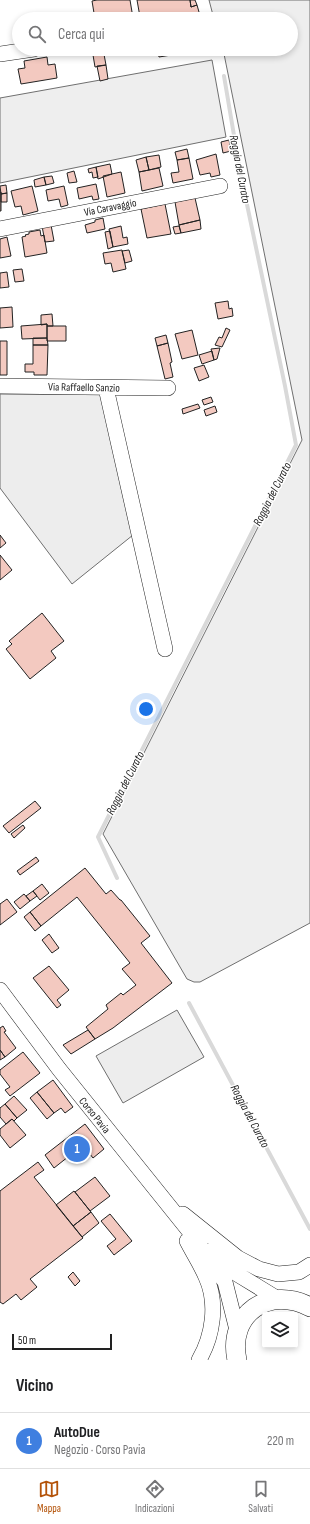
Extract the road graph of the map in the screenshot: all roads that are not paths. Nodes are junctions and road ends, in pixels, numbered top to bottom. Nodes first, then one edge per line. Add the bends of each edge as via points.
1 (12, 52) edge
2 (0, 54) edge
3 (220, 186) dead end
4 (0, 229) edge
5 (0, 386) edge
6 (106, 388) junction
7 (168, 388) dead end
8 (165, 649) dead end
9 (2, 996) edge
10 (160, 1195) junction
11 (194, 1237) junction
12 (310, 1264) edge
13 (278, 1299) junction
14 (306, 1299) edge
15 (237, 1330) junction
16 (232, 1356) edge
17 (199, 1360) edge

1 - 2 street
3 - 4 street, Via Caravaggio
5 - 6 street, Via Raffaello Sanzio
6 - 7 street, Via Raffaello Sanzio
6 - 8 street
9 - 10 street, Corso Pavia
10 - 11 street, Corso Pavia
10 - 12 street via 238,1258 258,1269 278,1274 300,1272
10 - 17 street via 206,1277 211,1294 211,1327
11 - 13 street, Corso Pavia via 237,1274
11 - 15 street, Corso Pavia via 225,1282
13 - 14 main road
13 - 15 main road via 253,1308
15 - 16 main road

